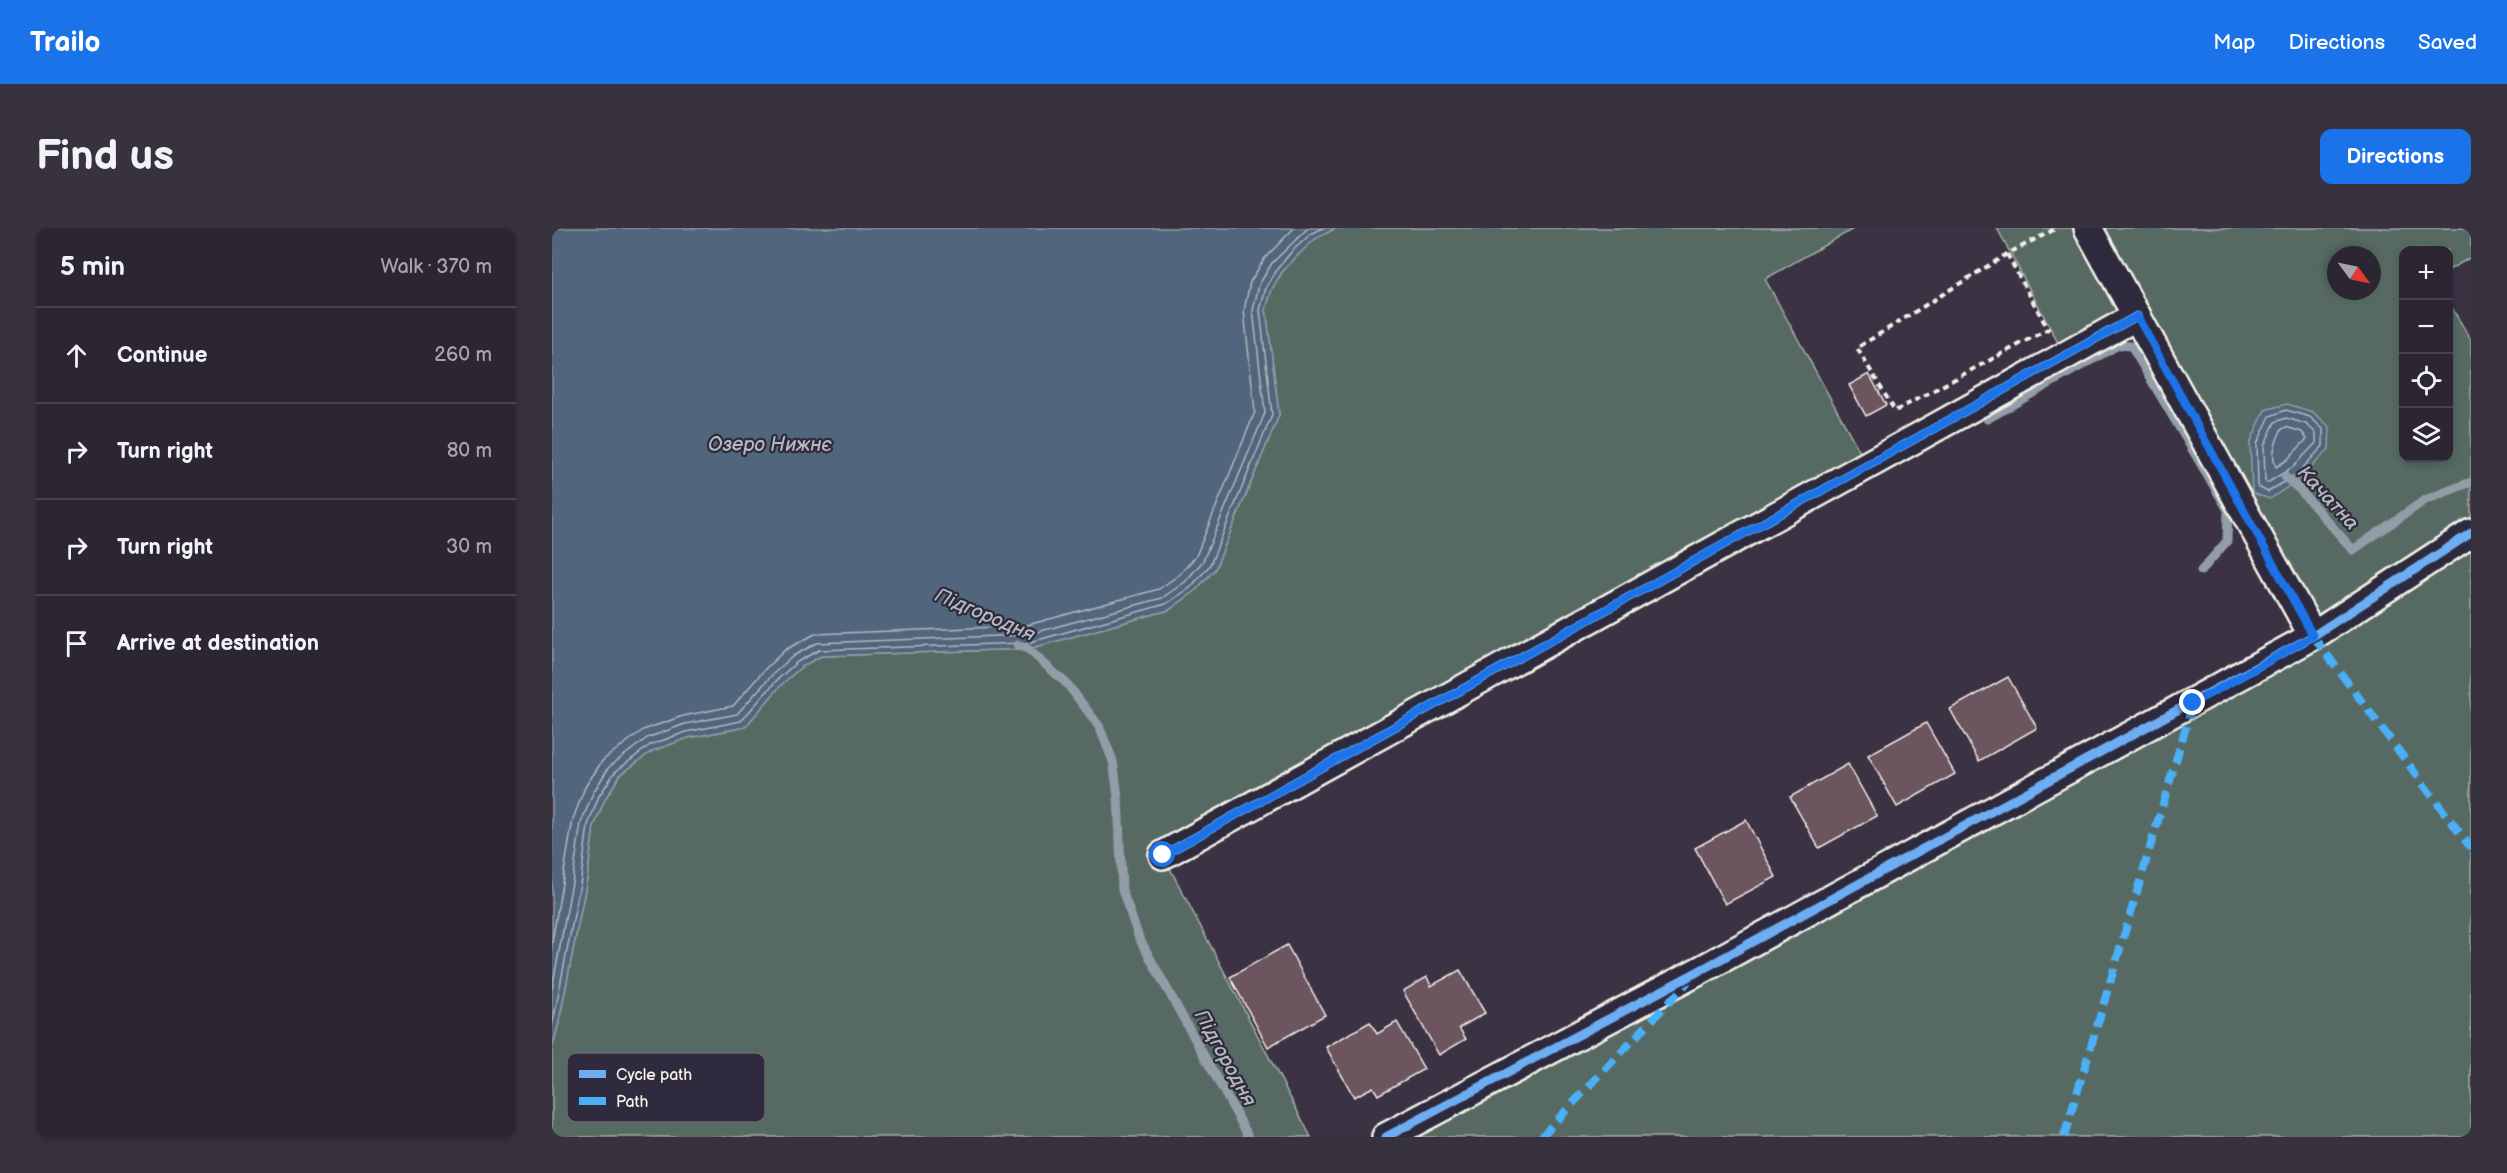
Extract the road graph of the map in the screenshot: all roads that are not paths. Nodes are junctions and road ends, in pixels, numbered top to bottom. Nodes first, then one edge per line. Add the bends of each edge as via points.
1 (2088, 228) edge
2 (2137, 316) junction
3 (2471, 533) edge
4 (2313, 636) junction
5 (1163, 855) dead end
6 (1386, 1137) edge

1 - 2 street
2 - 4 street
2 - 5 street
3 - 4 street
4 - 6 street via 1699,972

